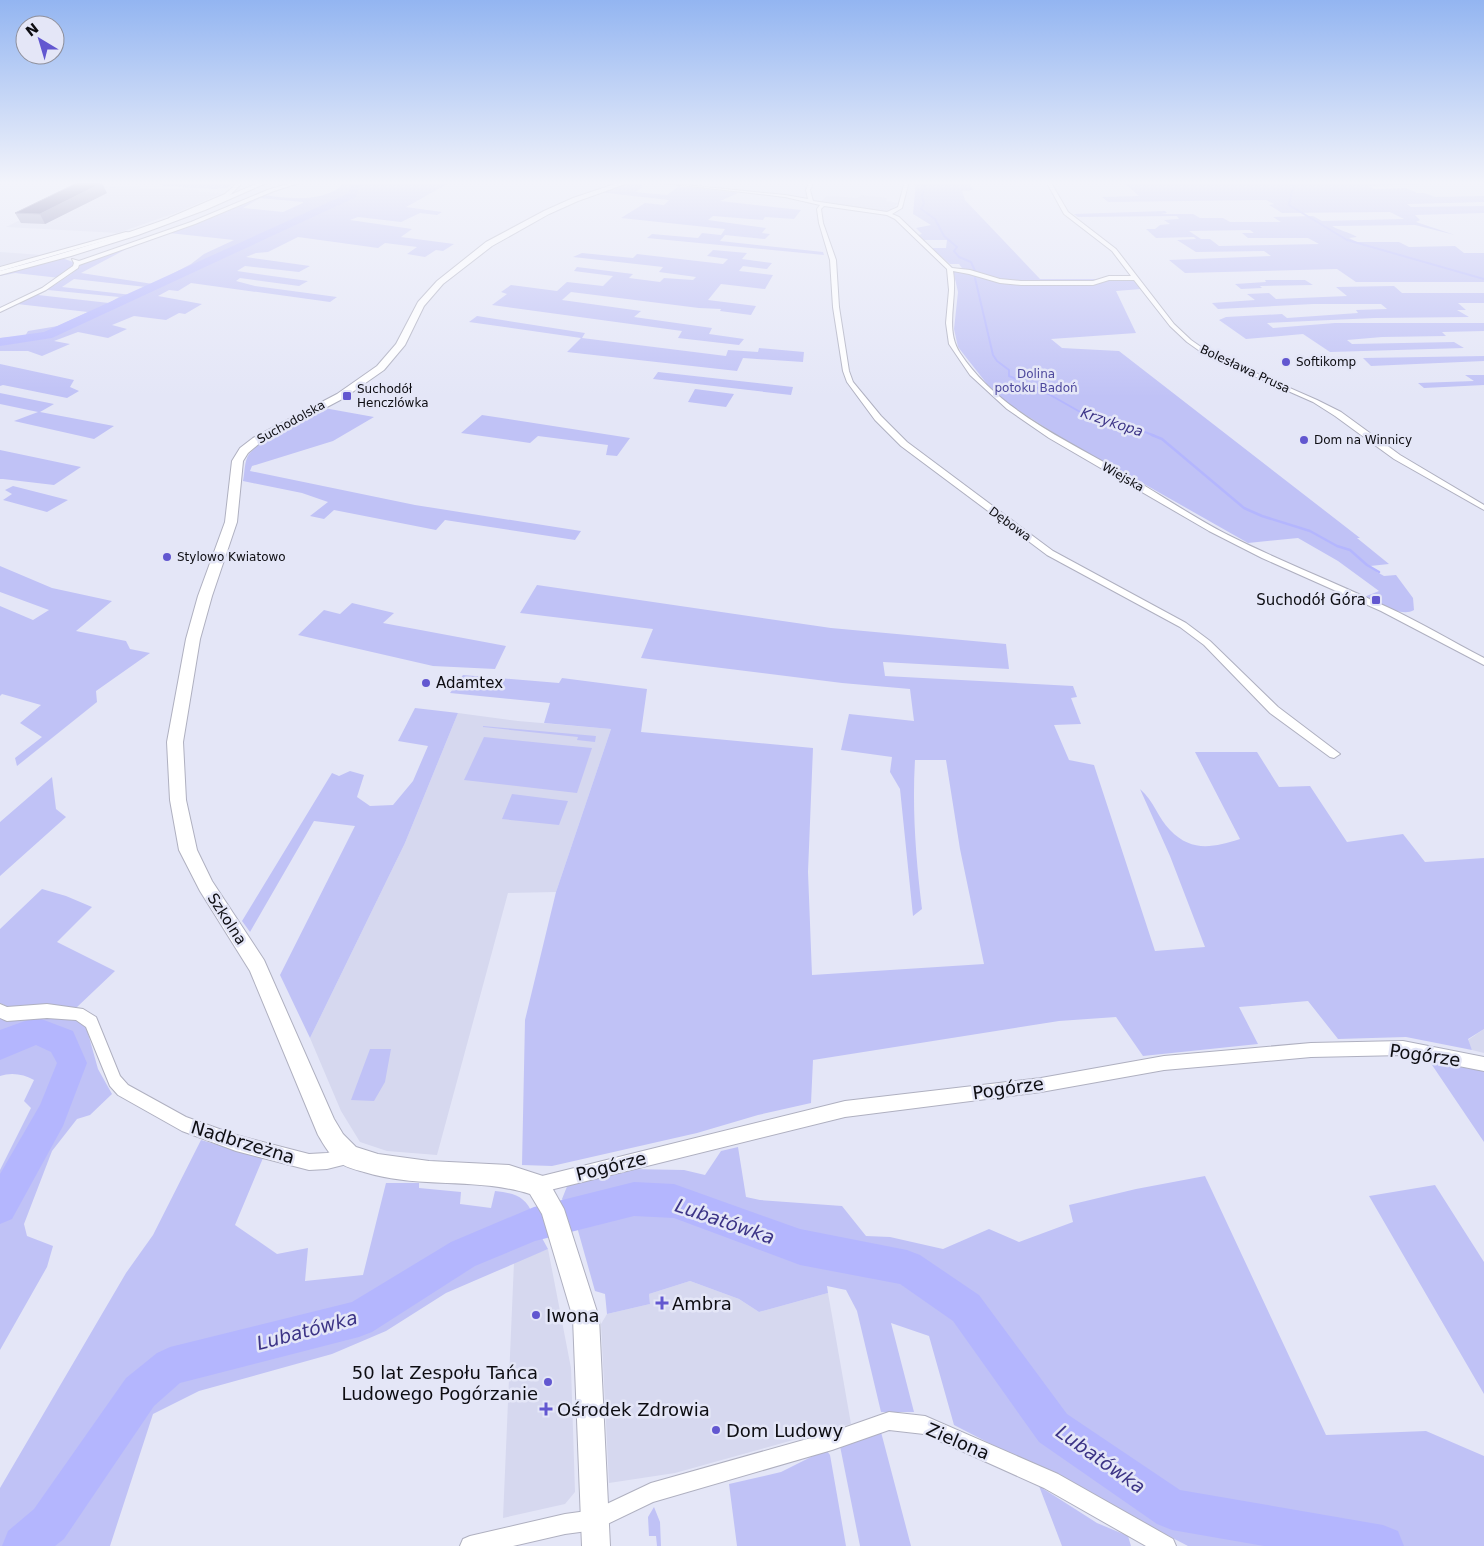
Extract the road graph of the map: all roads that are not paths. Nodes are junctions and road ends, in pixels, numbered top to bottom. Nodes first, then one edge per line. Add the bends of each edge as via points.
1 (60, 253) edge
2 (74, 253) edge
3 (108, 253) edge
4 (475, 253) edge
5 (831, 253) edge
6 (934, 253) edge
7 (1117, 253) edge
8 (65, 256) junction
9 (77, 264) junction
10 (0, 269) edge
11 (950, 269) junction
12 (0, 273) edge
13 (1137, 278) junction
14 (0, 310) edge
15 (1484, 508) edge
16 (1484, 662) edge
17 (188, 664) joint
18 (1334, 754) dead end
19 (0, 1011) edge
20 (1484, 1064) edge
21 (349, 1156) junction
22 (538, 1185) junction
23 (595, 1533) edge
24 (470, 1546) edge
25 (1166, 1546) edge

1 - 10 street
2 - 8 street
3 - 9 street
4 - 17 street, Suchodolska via 422,302 404,339 376,372 348,391 256,441 241,454 236,467 231,522 205,596
5 - 18 street, Dębowa via 846,370 850,382 888,429 1034,542 1183,625 1207,643 1274,710
6 - 11 street
7 - 13 street, Bolesława Prusa
8 - 9 street
8 - 12 street
9 - 14 street via 60,280
11 - 13 street via 1000,281 1020,282 1093,283 1109,278
11 - 16 street, Wiejska via 949,335 956,352 995,396 1015,413 1224,535 1382,609
13 - 15 street, Bolesława Prusa via 1172,324 1195,345 1315,401 1397,457
17 - 21 street, Szkolna via 175,742 178,800 188,850 206,886 257,966 326,1127
19 - 21 street, Nadbrzeżna via 7,1014 47,1011 78,1014 91,1022 115,1081 123,1090 182,1123 236,1143 309,1162
20 - 22 street, Pogórze via 1402,1048 1311,1050 1164,1063 1041,1085 845,1109
21 - 22 street, Nadbrzeżna via 378,1165 429,1172 509,1176
22 - 23 street via 552,1209 586,1318
23 - 24 street, Zielona via 565,1524
23 - 25 street, Zielona via 651,1493 832,1441 889,1421 925,1425 1051,1481

